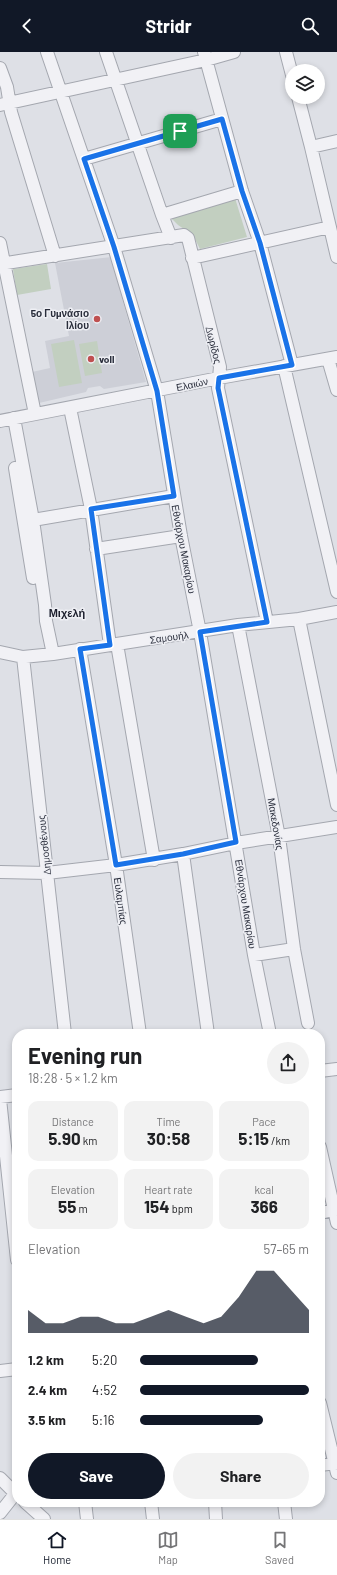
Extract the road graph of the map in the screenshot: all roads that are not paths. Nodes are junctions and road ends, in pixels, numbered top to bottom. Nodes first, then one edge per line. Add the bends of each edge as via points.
1 (47, 52) edge
2 (106, 52) edge
3 (234, 52) edge
4 (286, 52) edge
5 (205, 56) edge
6 (289, 64) edge
7 (0, 68) edge
8 (115, 80) junction
9 (60, 92) junction
10 (5, 104) edge
11 (300, 104) edge
12 (222, 119) junction
13 (337, 141) edge
14 (138, 143) junction
15 (312, 147) junction
16 (84, 159) junction
17 (242, 191) junction
18 (162, 215) junction
19 (330, 227) junction
20 (171, 238) junction
21 (0, 243) edge
22 (260, 243) junction
23 (114, 247) junction
24 (55, 256) junction
25 (337, 257) edge
26 (192, 258) junction
27 (2, 264) edge
28 (333, 358) edge
29 (288, 366) junction
30 (219, 378) junction
31 (337, 390) edge
32 (157, 391) junction
33 (70, 408) junction
34 (35, 414) junction
35 (7, 420) edge
36 (174, 496) junction
37 (91, 509) junction
38 (33, 520) junction
39 (181, 536) junction
40 (96, 549) junction
41 (337, 592) edge
42 (337, 612) edge
43 (299, 619) junction
44 (46, 621) junction
45 (267, 622) junction
46 (238, 625) junction
47 (200, 632) junction
48 (114, 645) junction
49 (80, 649) junction
50 (0, 652) edge
51 (53, 654) junction
52 (23, 657) junction
53 (337, 805) edge
54 (337, 827) edge
55 (279, 837) junction
56 (236, 842) junction
57 (183, 854) junction
58 (154, 860) junction
59 (116, 865) junction
60 (0, 872) edge
61 (47, 874) junction
62 (294, 949) junction
63 (254, 955) junction
64 (308, 1023) dead end
65 (64, 1029) edge
66 (139, 1029) edge
67 (207, 1029) edge
68 (269, 1029) edge
69 (337, 1069) edge
70 (325, 1070) edge
71 (12, 1096) edge
72 (0, 1098) edge
73 (325, 1176) edge
74 (334, 1210) junction
75 (12, 1212) edge
76 (325, 1212) edge
77 (337, 1223) edge
78 (12, 1370) edge
79 (0, 1372) edge
80 (325, 1423) edge
81 (325, 1465) edge
82 (336, 1466) edge
83 (0, 1478) edge
84 (12, 1490) edge
85 (12, 1499) edge
86 (31, 1507) edge
87 (41, 1507) edge
88 (86, 1507) edge
89 (152, 1507) edge
90 (215, 1507) edge
91 (285, 1507) edge
92 (0, 1513) edge
93 (43, 1518) edge
94 (87, 1519) edge
95 (153, 1519) edge
96 (216, 1519) edge
97 (286, 1519) edge

1 - 9 street, Εθνάρχου Μακαρίου
2 - 8 street
3 - 5 street
4 - 6 street
5 - 8 street
5 - 12 street
7 - 10 street via 7,88
8 - 9 street
8 - 14 street
9 - 10 street
9 - 16 street, Εθνάρχου Μακαρίου
10 - 24 street via 11,112
11 - 15 street
12 - 14 street
12 - 17 street
13 - 15 street
14 - 16 street
14 - 18 street
15 - 19 street
16 - 23 street, Εθνάρχου Μακαρίου
17 - 18 street
17 - 22 street
18 - 20 street
19 - 22 street
19 - 25 street
20 - 23 street
20 - 26 street, Δωρίδος via 188,238
21 - 27 street
22 - 26 street
22 - 29 street
23 - 24 street
23 - 32 street, Εθνάρχου Μακαρίου
24 - 27 street
26 - 30 street, Δωρίδος via 220,367
27 - 34 street
28 - 29 street, Ελαιών
28 - 31 street
29 - 30 street, Ελαιών
29 - 41 street
30 - 32 street, Ελαιών
30 - 45 street, Δωρίδος via 218,388
32 - 33 street, Ελαιών
32 - 36 street, Εθνάρχου Μακαρίου
33 - 34 street, Ελαιών
33 - 37 street
34 - 35 street, Ελαιών
35 - 38 street
35 - 44 street via 38,607
36 - 37 street
36 - 39 street, Εθνάρχου Μακαρίου
37 - 38 street
37 - 40 street
38 - 44 street
39 - 40 street
39 - 47 street, Εθνάρχου Μακαρίου
40 - 48 street
42 - 43 street, Σαμουήλ
43 - 45 street, Σαμουήλ
43 - 53 street
44 - 51 street
45 - 46 street, Σαμουήλ
46 - 47 street, Σαμουήλ
46 - 55 street, Μακεδονίας
47 - 48 street, Σαμουήλ
47 - 56 street, Εθνάρχου Μακαρίου
48 - 49 street, Σαμουήλ
48 - 58 street
49 - 51 street, Σαμουήλ
49 - 59 street, Ευλαμπίας
50 - 52 street, Σαμουήλ
51 - 52 street, Σαμουήλ
52 - 61 street, Δημοσθένους
54 - 55 street
55 - 56 street
55 - 62 street, Μακεδονίας
56 - 57 street
56 - 63 street, Εθνάρχου Μακαρίου
57 - 58 street
57 - 67 street
58 - 59 street
59 - 61 street
59 - 66 street, Ευλαμπίας
60 - 61 street
61 - 65 street, Δημοσθένους
62 - 63 street
62 - 64 street, Μακεδονίας
63 - 68 street, Εθνάρχου Μακαρίου
69 - 70 street
71 - 72 street
72 - 75 street
73 - 74 street
74 - 76 street
74 - 77 street
78 - 79 street
80 - 82 street
81 - 82 street
83 - 84 street
85 - 92 street
86 - 93 street
87 - 93 street
88 - 94 street
89 - 95 street
90 - 96 street
91 - 97 street

